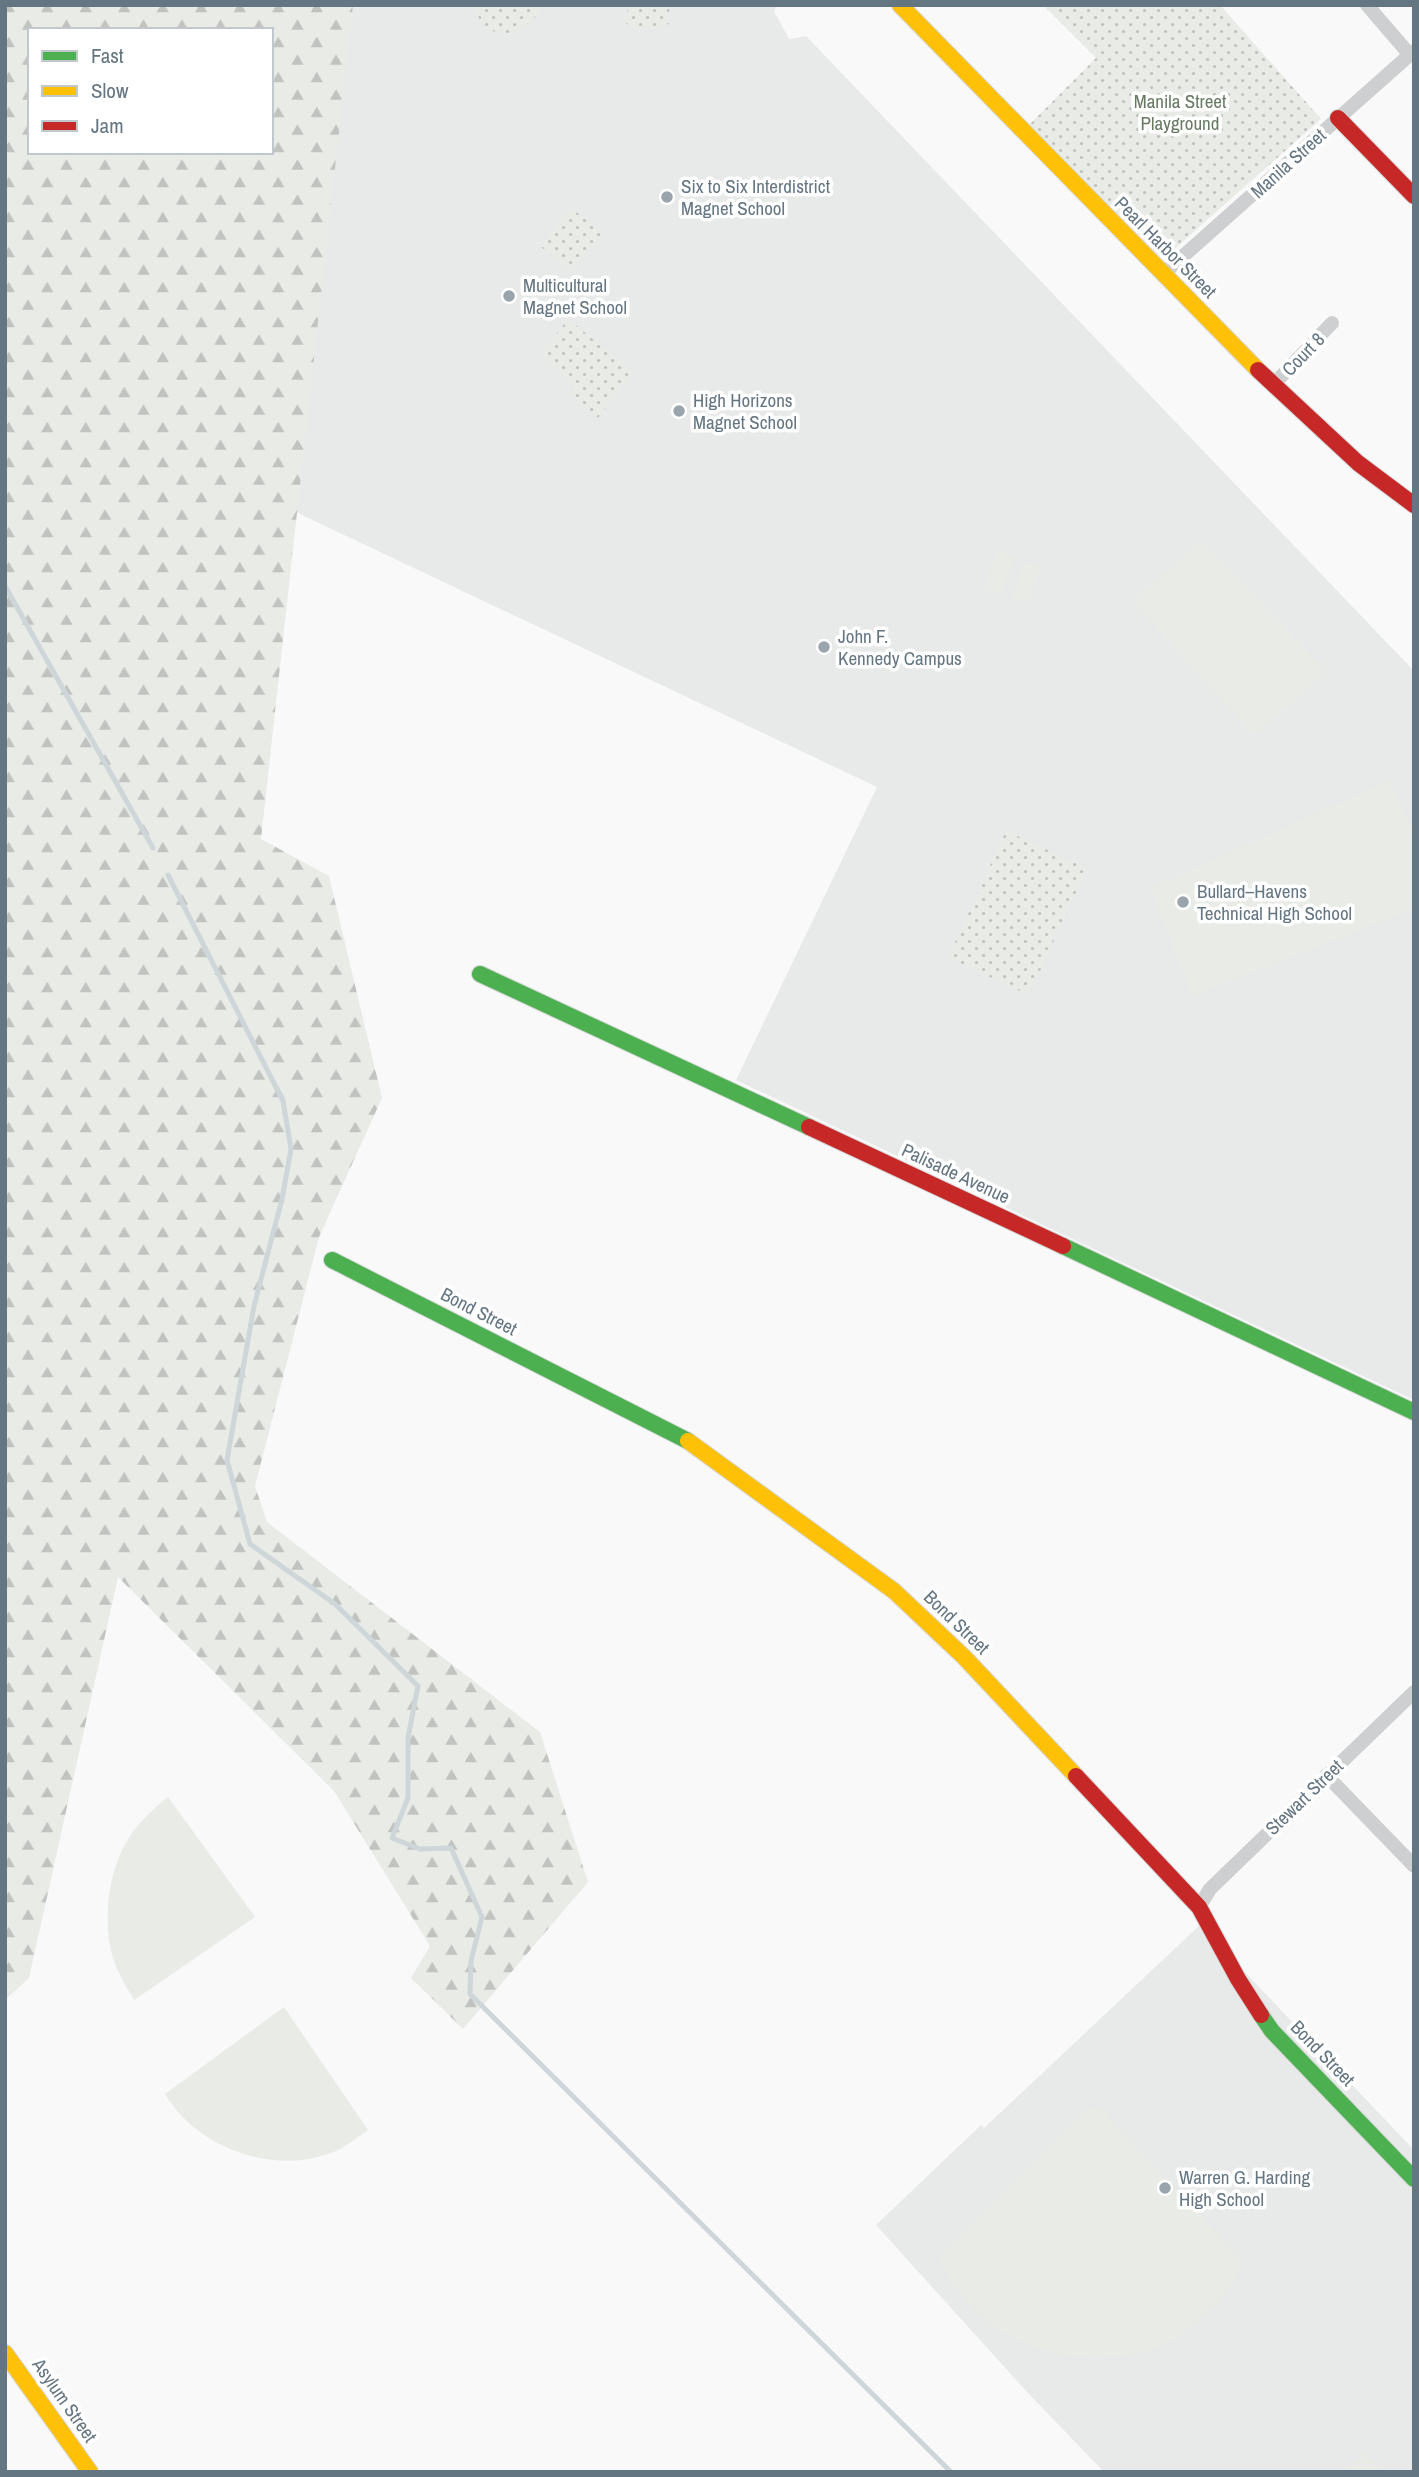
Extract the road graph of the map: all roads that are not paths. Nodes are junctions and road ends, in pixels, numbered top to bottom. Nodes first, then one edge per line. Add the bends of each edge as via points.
1 (901, 5) edge
2 (1367, 5) edge
3 (1412, 53) edge
4 (1338, 118) junction
5 (1414, 196) edge
6 (1163, 274) junction
7 (1332, 323) dead end
8 (1273, 385) junction
9 (1414, 505) edge
10 (480, 974) dead end
11 (332, 1260) dead end
12 (1414, 1412) edge
13 (1414, 1692) edge
14 (1326, 1775) junction
15 (1414, 1866) edge
16 (1199, 1907) junction
17 (1414, 2179) edge
18 (5, 2353) edge
19 (90, 2472) edge

1 - 6 street, Pearl Harbor Street
2 - 3 street
3 - 4 street, Manila Street
4 - 5 street
4 - 6 street, Manila Street
6 - 8 street, Pearl Harbor Street
7 - 8 street, Court 8
8 - 9 street, Pearl Harbor Street via 1358,463
10 - 12 street, Palisade Avenue
11 - 16 street, Bond Street via 690,1442 894,1591 964,1657
13 - 14 street, Stewart Street
14 - 15 street
14 - 16 street, Stewart Street via 1210,1889
16 - 17 street, Bond Street via 1272,2031
18 - 19 street, Asylum Street

